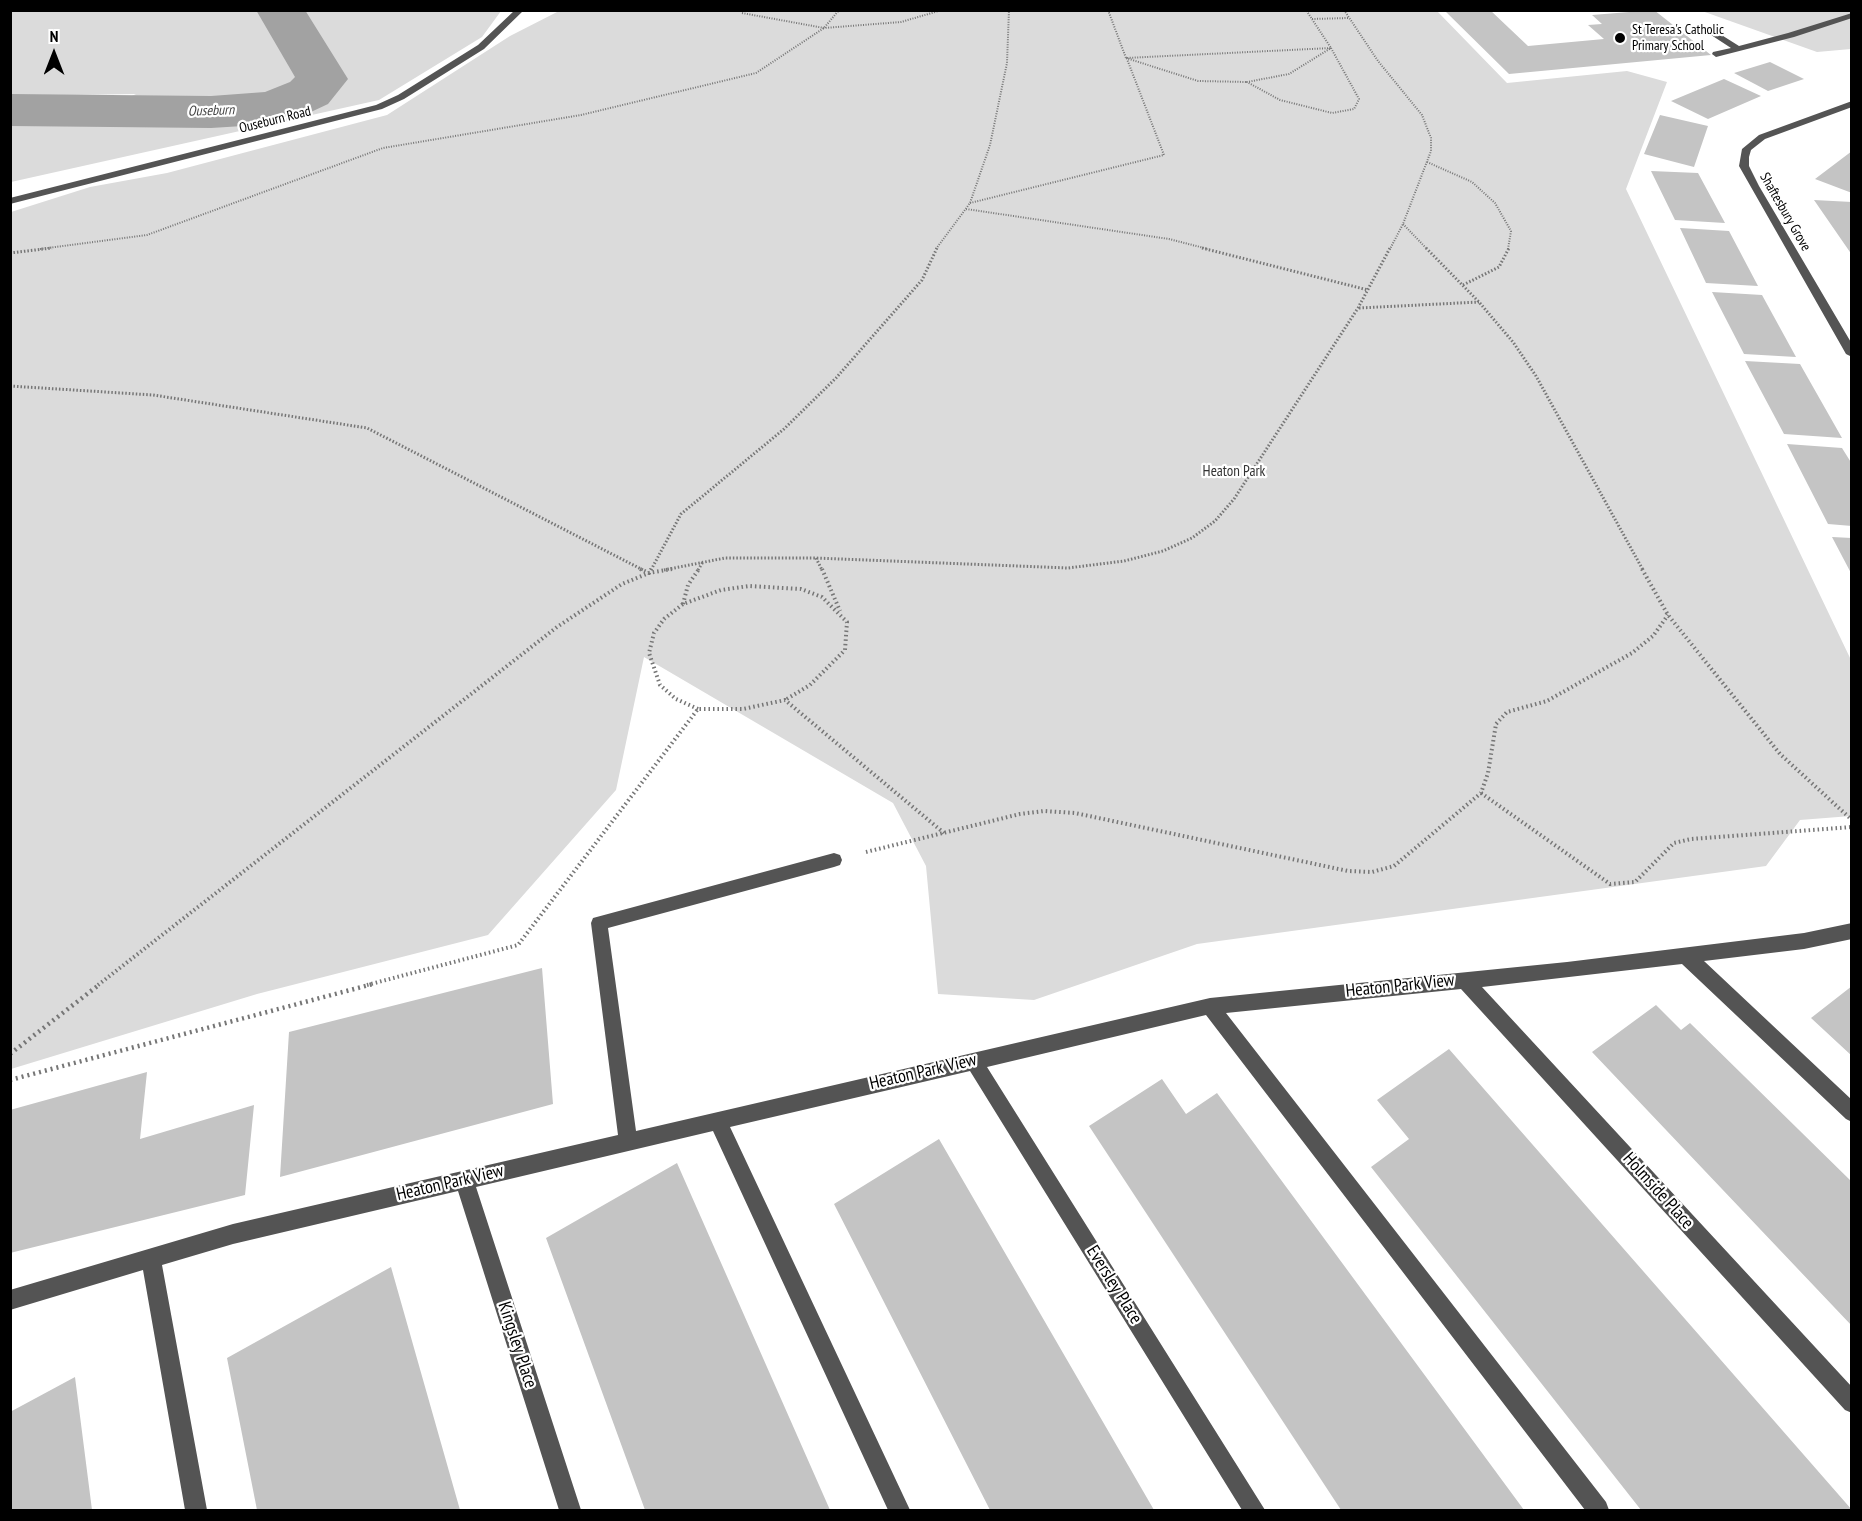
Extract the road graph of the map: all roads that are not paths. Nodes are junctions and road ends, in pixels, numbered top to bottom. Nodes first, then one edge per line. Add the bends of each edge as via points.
1 (520, 10) edge
2 (1851, 15) edge
3 (1708, 31) dead end
4 (1740, 49) junction
5 (1716, 54) dead end
6 (1851, 104) edge
7 (10, 201) edge
8 (1851, 354) edge
9 (834, 860) road end
10 (1851, 931) edge
11 (1685, 955) junction
12 (1464, 980) junction
13 (1210, 1006) junction
14 (973, 1060) junction
15 (1851, 1113) edge
16 (717, 1120) junction
17 (628, 1141) junction
18 (464, 1180) junction
19 (151, 1260) junction
20 (10, 1300) edge
21 (1851, 1403) edge
22 (196, 1510) edge
23 (570, 1510) edge
24 (898, 1510) edge
25 (1254, 1510) edge
26 (1598, 1510) edge

1 - 7 street, Ouseburn Road via 482,47 401,98 379,107
2 - 4 street
3 - 4 street
4 - 5 street
6 - 8 street, Shaftesbury Grove via 1762,137 1747,149 1744,166
9 - 17 street via 599,923
10 - 11 street, Heaton Park View via 1804,941
11 - 12 street, Heaton Park View
11 - 15 street
12 - 13 street, Heaton Park View
12 - 21 street, Holmside Place
13 - 14 street, Heaton Park View
13 - 26 street
14 - 16 street, Heaton Park View
14 - 25 street, Eversley Place
16 - 17 street, Heaton Park View
16 - 24 street
17 - 18 street, Heaton Park View
18 - 19 street, Heaton Park View via 233,1234
18 - 23 street, Kingsley Place
19 - 20 street, Heaton Park View
19 - 22 street

